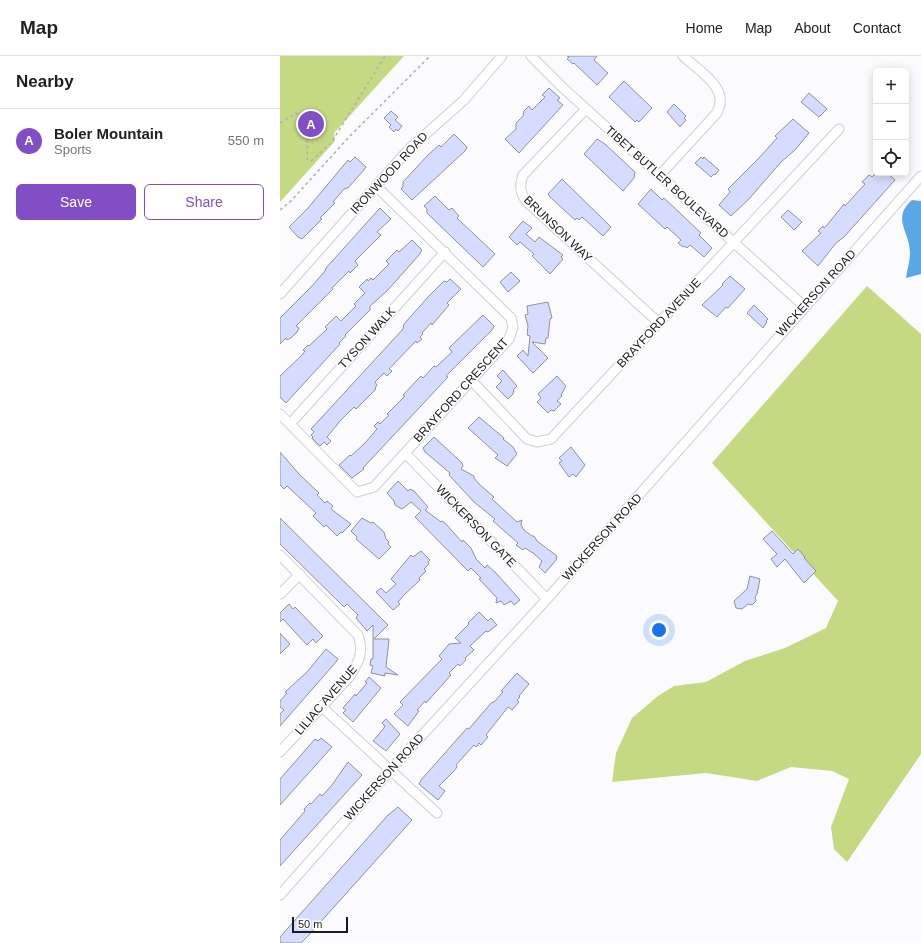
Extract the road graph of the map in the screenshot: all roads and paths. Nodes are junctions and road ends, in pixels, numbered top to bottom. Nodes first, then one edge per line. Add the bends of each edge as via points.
1 (385, 56) edge
2 (430, 56) edge
3 (502, 56) edge
4 (531, 56) edge
5 (682, 56) edge
6 (586, 108) junction
7 (280, 123) edge
8 (839, 129) dead end
9 (660, 175) junction
10 (921, 176) edge
11 (376, 186) junction
12 (280, 210) edge
13 (734, 243) junction
14 (445, 252) junction
15 (280, 294) edge
16 (804, 306) junction
17 (660, 323) junction
18 (471, 380) junction
19 (280, 414) edge
20 (290, 424) junction
21 (404, 453) junction
22 (280, 555) edge
23 (300, 574) junction
24 (280, 594) edge
25 (547, 600) junction
26 (322, 707) junction
27 (280, 752) edge
28 (390, 769) junction
29 (437, 813) dead end
30 (280, 895) edge

1 - 7 path via 331,143 311,161 307,160 306,131 299,116 296,113 290,115
2 - 12 path
3 - 11 street, IRONWOOD ROAD via 464,100 418,140
4 - 6 street, TIBET BUTLER BOULEVARD
5 - 9 street via 717,88 720,106 716,114
6 - 9 street, TIBET BUTLER BOULEVARD
6 - 17 street, BRUNSON WAY via 523,175 520,189 527,202
8 - 13 street, BRAYFORD AVENUE
9 - 13 street, TIBET BUTLER BOULEVARD
10 - 16 street, WICKERSON ROAD
11 - 14 street, BRAYFORD CRESCENT
11 - 15 street, IRONWOOD ROAD
13 - 16 street, TIBET BUTLER BOULEVARD
13 - 17 street, BRAYFORD AVENUE
14 - 18 street, BRAYFORD CRESCENT via 511,318 513,327 509,339
14 - 20 street, TYSON WALK
16 - 25 street, WICKERSON ROAD
17 - 18 street, BRAYFORD AVENUE via 550,439 537,442 527,439
18 - 21 street, BRAYFORD CRESCENT
19 - 20 street, BRAYFORD CRESCENT
20 - 21 street, BRAYFORD CRESCENT via 357,492 374,487
21 - 25 street, WICKERSON GATE
22 - 23 street, LILIAC AVENUE
23 - 24 street
23 - 26 street, LILIAC AVENUE via 358,635 361,644 358,663 350,676
25 - 28 street, WICKERSON ROAD
26 - 27 street, LILIAC AVENUE
26 - 28 street
28 - 29 street
28 - 30 street, WICKERSON ROAD

